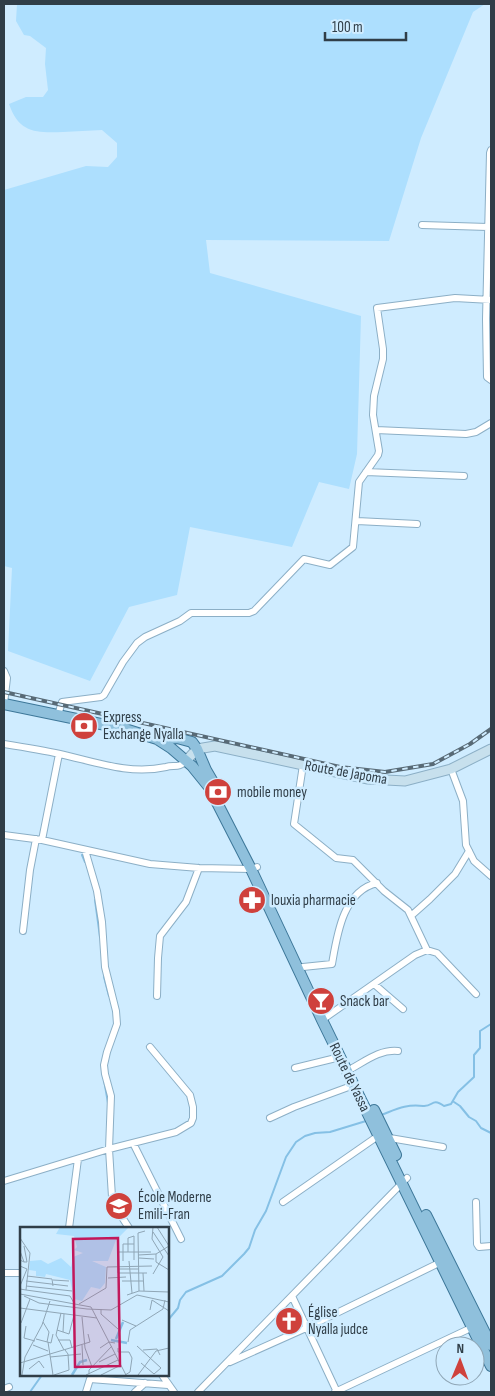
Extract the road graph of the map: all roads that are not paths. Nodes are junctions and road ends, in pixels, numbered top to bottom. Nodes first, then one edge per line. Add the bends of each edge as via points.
1 (491, 150) edge
2 (422, 226) dead end
3 (488, 227) junction
4 (490, 248) edge
5 (489, 299) edge
6 (489, 338) edge
7 (491, 380) edge
8 (491, 423) edge
9 (376, 430) junction
10 (366, 472) junction
11 (464, 476) dead end
12 (357, 521) junction
13 (417, 524) dead end
14 (4, 671) edge
15 (4, 704) edge
16 (58, 715) junction
17 (157, 739) junction
18 (4, 744) edge
19 (197, 749) junction
20 (491, 749) edge
21 (59, 754) junction
22 (186, 761) junction
23 (303, 765) junction
24 (451, 769) junction
25 (212, 786) junction
26 (4, 835) edge
27 (39, 840) junction
28 (85, 850) junction
29 (469, 851) junction
30 (198, 868) junction
31 (254, 868) junction
32 (491, 876) edge
33 (377, 884) junction
34 (412, 915) junction
35 (23, 932) dead end
36 (427, 950) junction
37 (303, 967) junction
38 (374, 984) junction
39 (476, 994) dead end
40 (157, 996) dead end
41 (403, 1009) dead end
42 (325, 1020) junction
43 (150, 1047) dead end
44 (398, 1051) dead end
45 (340, 1057) junction
46 (295, 1068) dead end
47 (350, 1069) junction
48 (354, 1084) junction
49 (270, 1118) dead end
50 (383, 1136) junction
51 (133, 1143) junction
52 (443, 1147) dead end
53 (109, 1149) junction
54 (78, 1159) junction
55 (4, 1181) edge
56 (405, 1181) junction
57 (283, 1202) dead end
58 (476, 1202) dead end
59 (69, 1227) edge
60 (128, 1227) edge
61 (181, 1239) dead end
62 (491, 1246) edge
63 (440, 1262) junction
64 (4, 1273) edge
65 (20, 1273) edge
66 (292, 1296) junction
67 (472, 1327) junction
68 (306, 1328) junction
69 (485, 1334) edge
70 (491, 1345) edge
71 (225, 1364) junction
72 (491, 1366) edge
73 (163, 1376) edge
74 (91, 1377) edge
75 (145, 1383) junction
76 (168, 1385) junction
77 (86, 1392) edge
78 (135, 1392) edge
79 (174, 1392) edge
80 (198, 1392) edge
81 (336, 1392) edge

1 - 3 street
2 - 3 street
3 - 4 street
4 - 5 street
5 - 6 street via 486,320
5 - 9 street via 454,298 377,308 383,349 373,409
6 - 7 street via 487,377
8 - 9 street via 466,434
9 - 10 street via 378,455
10 - 11 street
10 - 12 street via 359,482
12 - 13 street
12 - 16 street via 354,546 330,565 304,559 249,613 191,613 145,637 123,662 104,695 62,702
14 - 15 street via 7,678
15 - 16 main road
16 - 17 main road
17 - 19 main road via 187,740
17 - 22 main road
18 - 21 street
19 - 22 street
19 - 23 street, Route de Japoma via 215,746
19 - 25 main road
20 - 24 street, Route de Japoma
21 - 22 street via 119,769 180,766
21 - 27 street
22 - 25 main road
23 - 24 street, Route de Japoma via 378,780 412,780
23 - 33 street via 294,824 332,856 353,860
24 - 29 street via 463,801 464,840
25 - 31 main road, Route de Yassa
26 - 27 street
27 - 28 street
27 - 35 street via 30,870
28 - 30 street via 150,864
28 - 53 street via 97,892 105,967 116,1011 117,1024 104,1065 111,1096
29 - 32 street via 474,861
29 - 34 street via 455,874
30 - 31 street
30 - 40 street via 186,902 160,936
31 - 37 main road, Route de Yassa
31 - 42 main road, Route de Yassa
33 - 34 street
33 - 37 street via 358,893 348,908 339,927 332,964
34 - 36 street
36 - 38 street
36 - 39 street via 437,953
37 - 42 main road, Route de Yassa
38 - 41 street
38 - 42 street
42 - 45 main road, Route de Yassa
42 - 47 main road, Route de Yassa
43 - 51 street via 190,1095 193,1118 191,1123 176,1132
44 - 47 street via 381,1053
45 - 46 street
45 - 47 main road, Route de Yassa
47 - 48 main road, Route de Yassa
47 - 50 main road, Route de Yassa
48 - 49 street
48 - 50 main road, Route de Yassa
50 - 52 street
50 - 56 main road, Route de Yassa
50 - 57 street
51 - 53 street
51 - 61 street
53 - 54 street
53 - 60 street via 112,1197
54 - 55 street
54 - 59 street
56 - 63 main road, Route de Yassa
56 - 66 street
56 - 69 main road, Route de Yassa
58 - 62 street via 477,1244 480,1247
63 - 67 main road, Route de Yassa
63 - 68 street
64 - 65 street
66 - 68 street
66 - 71 street
67 - 69 main road, Route de Yassa
67 - 81 street
68 - 71 street
68 - 81 street
69 - 70 main road, Route de Yassa
69 - 72 main road, Route de Yassa
71 - 80 street
73 - 76 street
74 - 75 street
74 - 77 street
75 - 76 street
75 - 78 street
76 - 79 street

